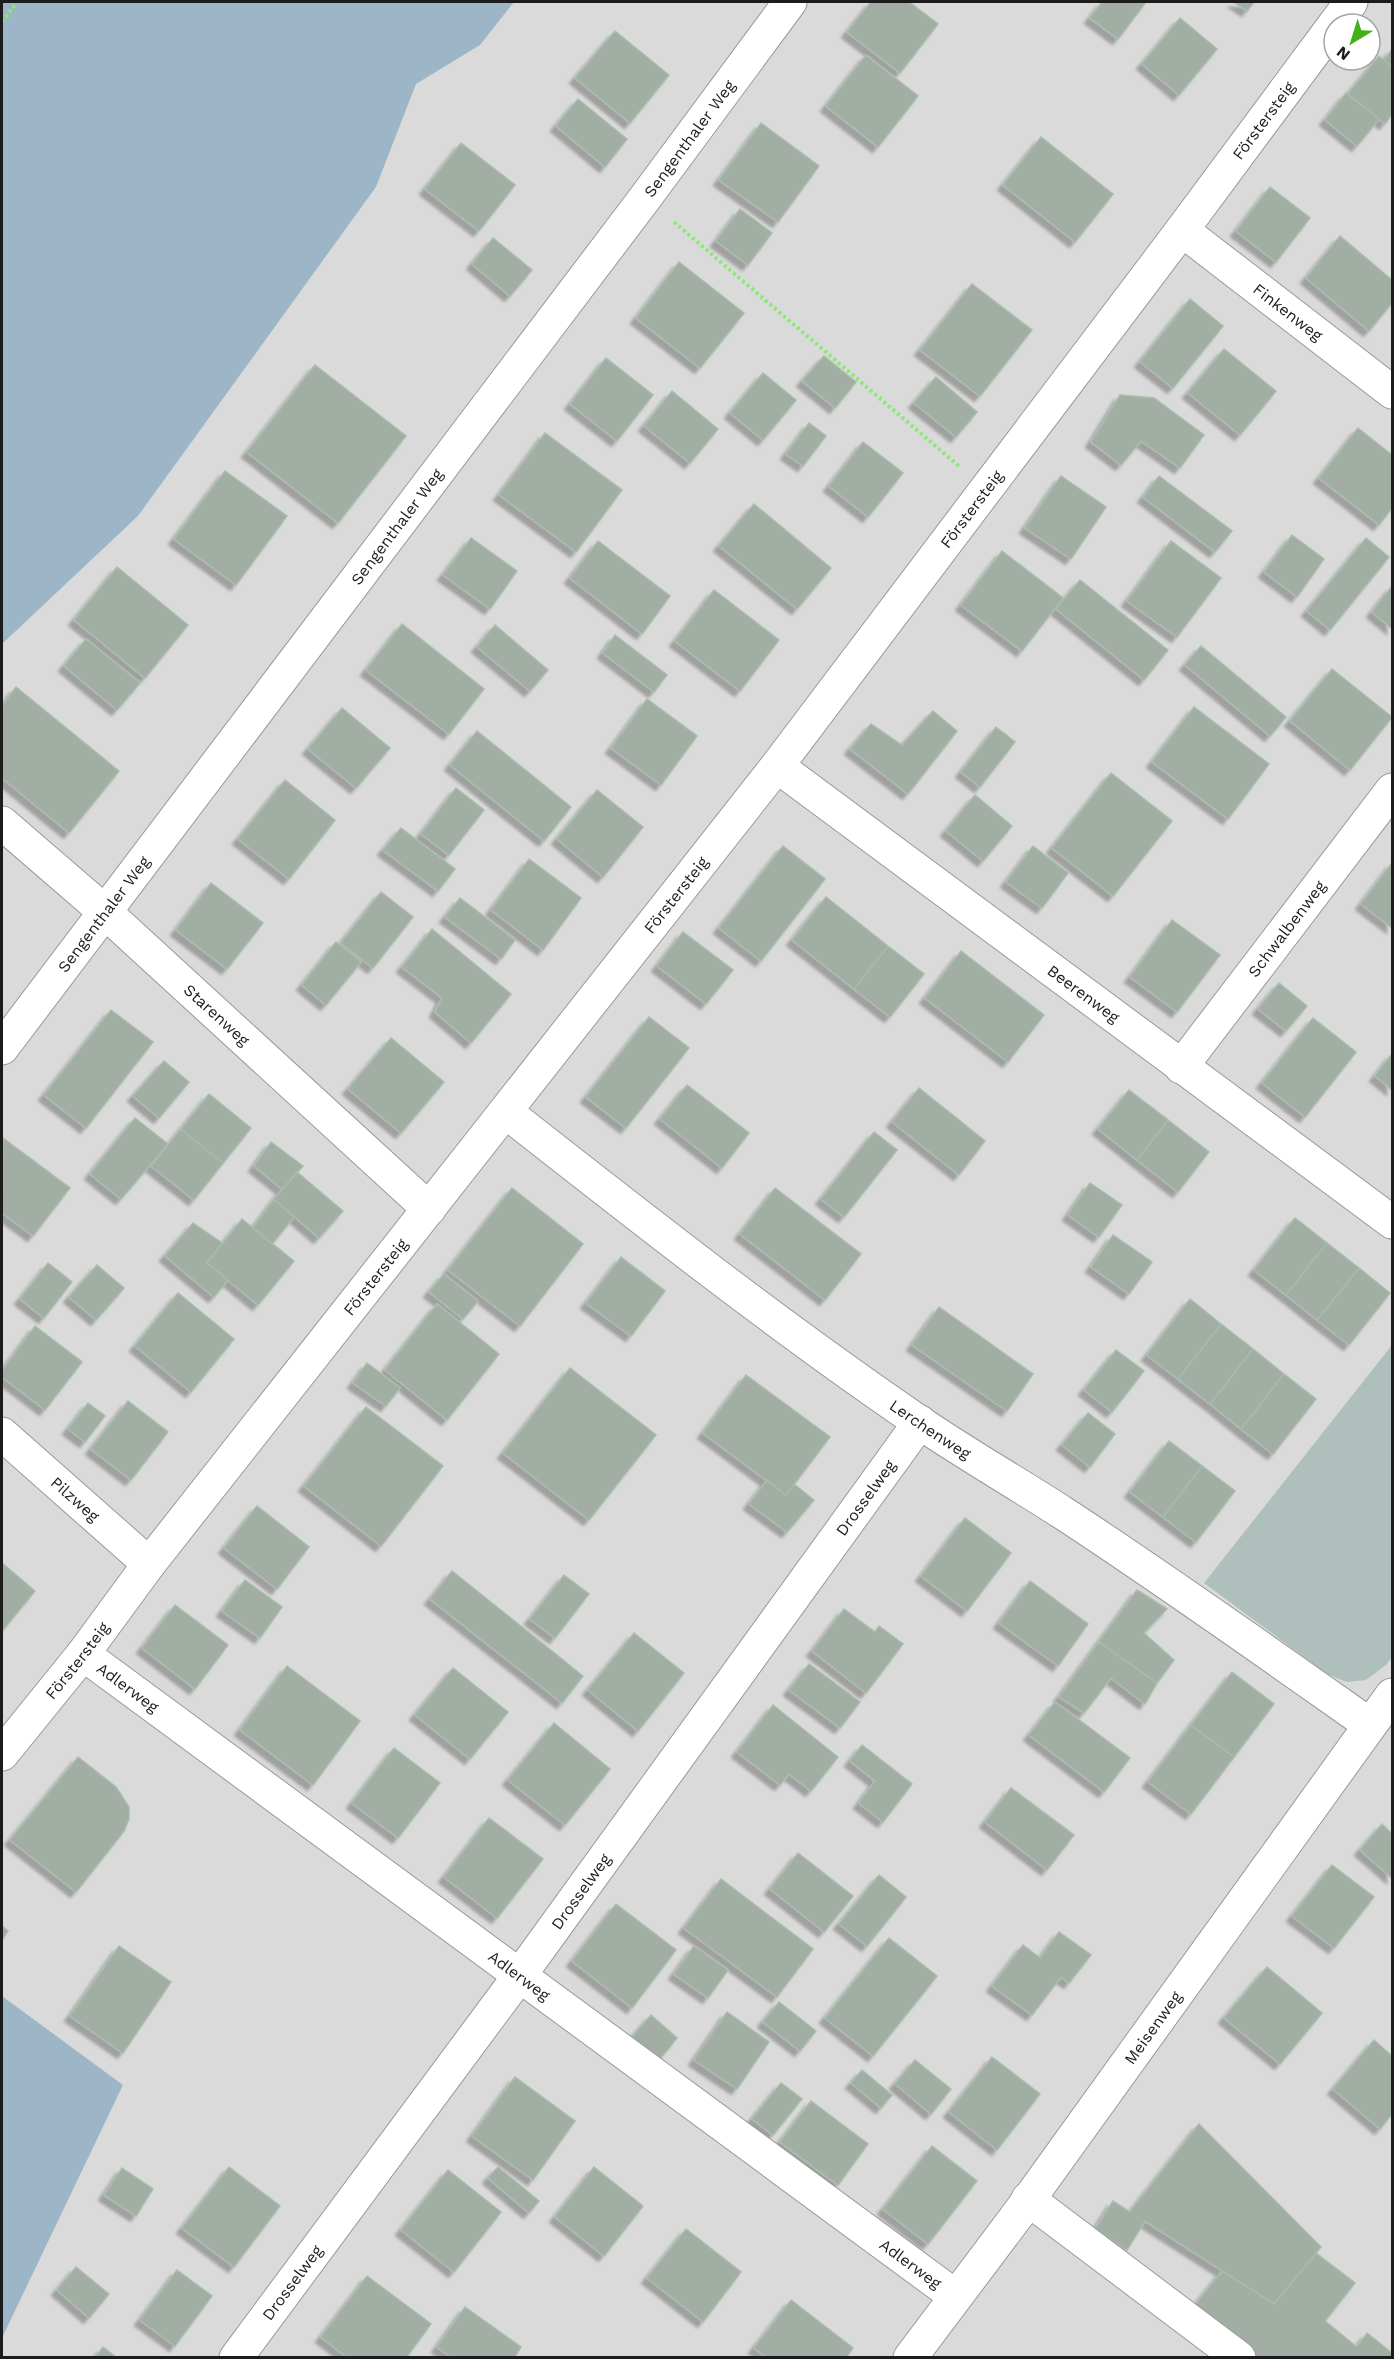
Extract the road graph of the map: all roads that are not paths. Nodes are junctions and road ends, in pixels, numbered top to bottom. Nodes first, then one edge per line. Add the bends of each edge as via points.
1 (790, 2) edge
2 (1322, 40) edge
3 (1182, 230) junction
4 (1392, 392) edge
5 (777, 766) junction
6 (1392, 790) edge
7 (2, 823) edge
8 (105, 912) junction
9 (2, 1048) edge
10 (1181, 1067) junction
11 (506, 1112) junction
12 (429, 1209) junction
13 (1392, 1222) edge
14 (920, 1422) junction
15 (2, 1434) edge
16 (149, 1564) junction
17 (83, 1654) junction
18 (1392, 1695) edge
19 (1370, 1725) junction
20 (2, 1754) edge
21 (520, 1975) junction
22 (1028, 2199) junction
23 (955, 2296) junction
24 (236, 2358) edge
25 (910, 2358) edge
26 (1239, 2358) edge

1 - 8 street, Sengenthaler Weg
2 - 3 street, Förstersteig
3 - 4 street, Finkenweg
3 - 5 street, Förstersteig
5 - 10 street, Beerenweg
5 - 11 street, Förstersteig
6 - 10 street, Schwalbenweg
7 - 8 street, Starenweg
8 - 9 street, Sengenthaler Weg
8 - 12 street, Starenweg
10 - 13 street, Beerenweg
11 - 12 street, Förstersteig
11 - 14 street, Lerchenweg via 642,1219
12 - 16 street, Förstersteig
14 - 19 street, Lerchenweg via 1064,1514
14 - 21 street, Drosselweg
15 - 16 street, Pilzweg
16 - 17 street, Förstersteig
17 - 20 street, Förstersteig
17 - 21 street, Adlerweg
18 - 19 street, Meisenweg
19 - 22 street, Meisenweg
21 - 23 street, Adlerweg
21 - 24 street, Drosselweg
22 - 23 street, Meisenweg
22 - 26 street
23 - 25 street, Meisenweg

